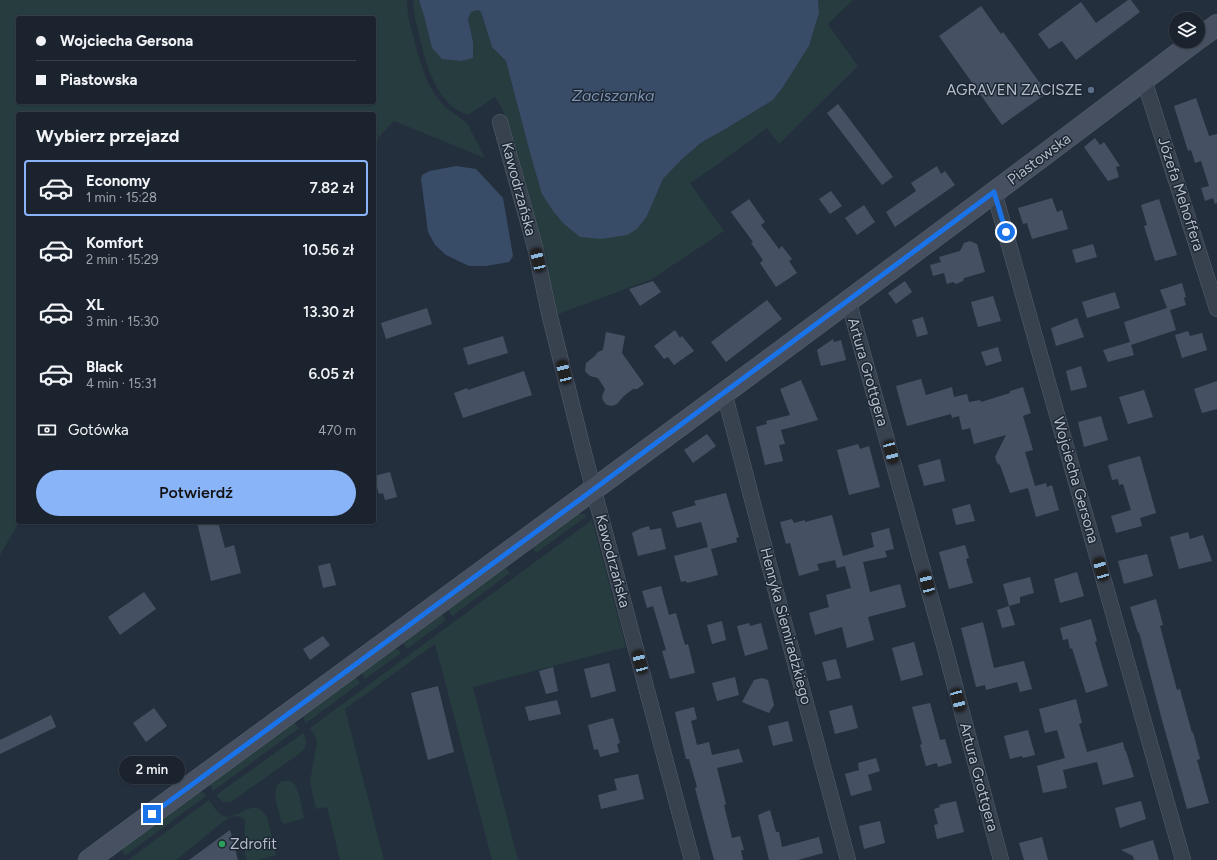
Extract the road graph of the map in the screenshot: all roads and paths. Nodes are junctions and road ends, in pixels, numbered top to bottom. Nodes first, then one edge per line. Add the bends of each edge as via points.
1 (1217, 25) edge
2 (1205, 34) edge
3 (1186, 48) edge
4 (1144, 80) junction
5 (500, 122) dead end
6 (994, 192) junction
7 (848, 300) junction
8 (1217, 309) edge
9 (724, 392) junction
10 (594, 489) junction
11 (89, 860) edge
12 (692, 860) edge
13 (848, 860) edge
14 (1001, 860) edge
15 (1183, 860) edge

1 - 2 street
3 - 4 street, Piastowska
4 - 6 street, Piastowska
4 - 8 street, Józefa Mehoffera
5 - 10 street, Kawodrzańska
6 - 7 street, Piastowska
6 - 15 street, Wojciecha Gersona
7 - 9 street, Piastowska
7 - 14 street, Artura Grottgera
9 - 10 street, Piastowska
9 - 13 street, Henryka Siemiradzkiego
10 - 11 street, Piastowska
10 - 12 street, Kawodrzańska

